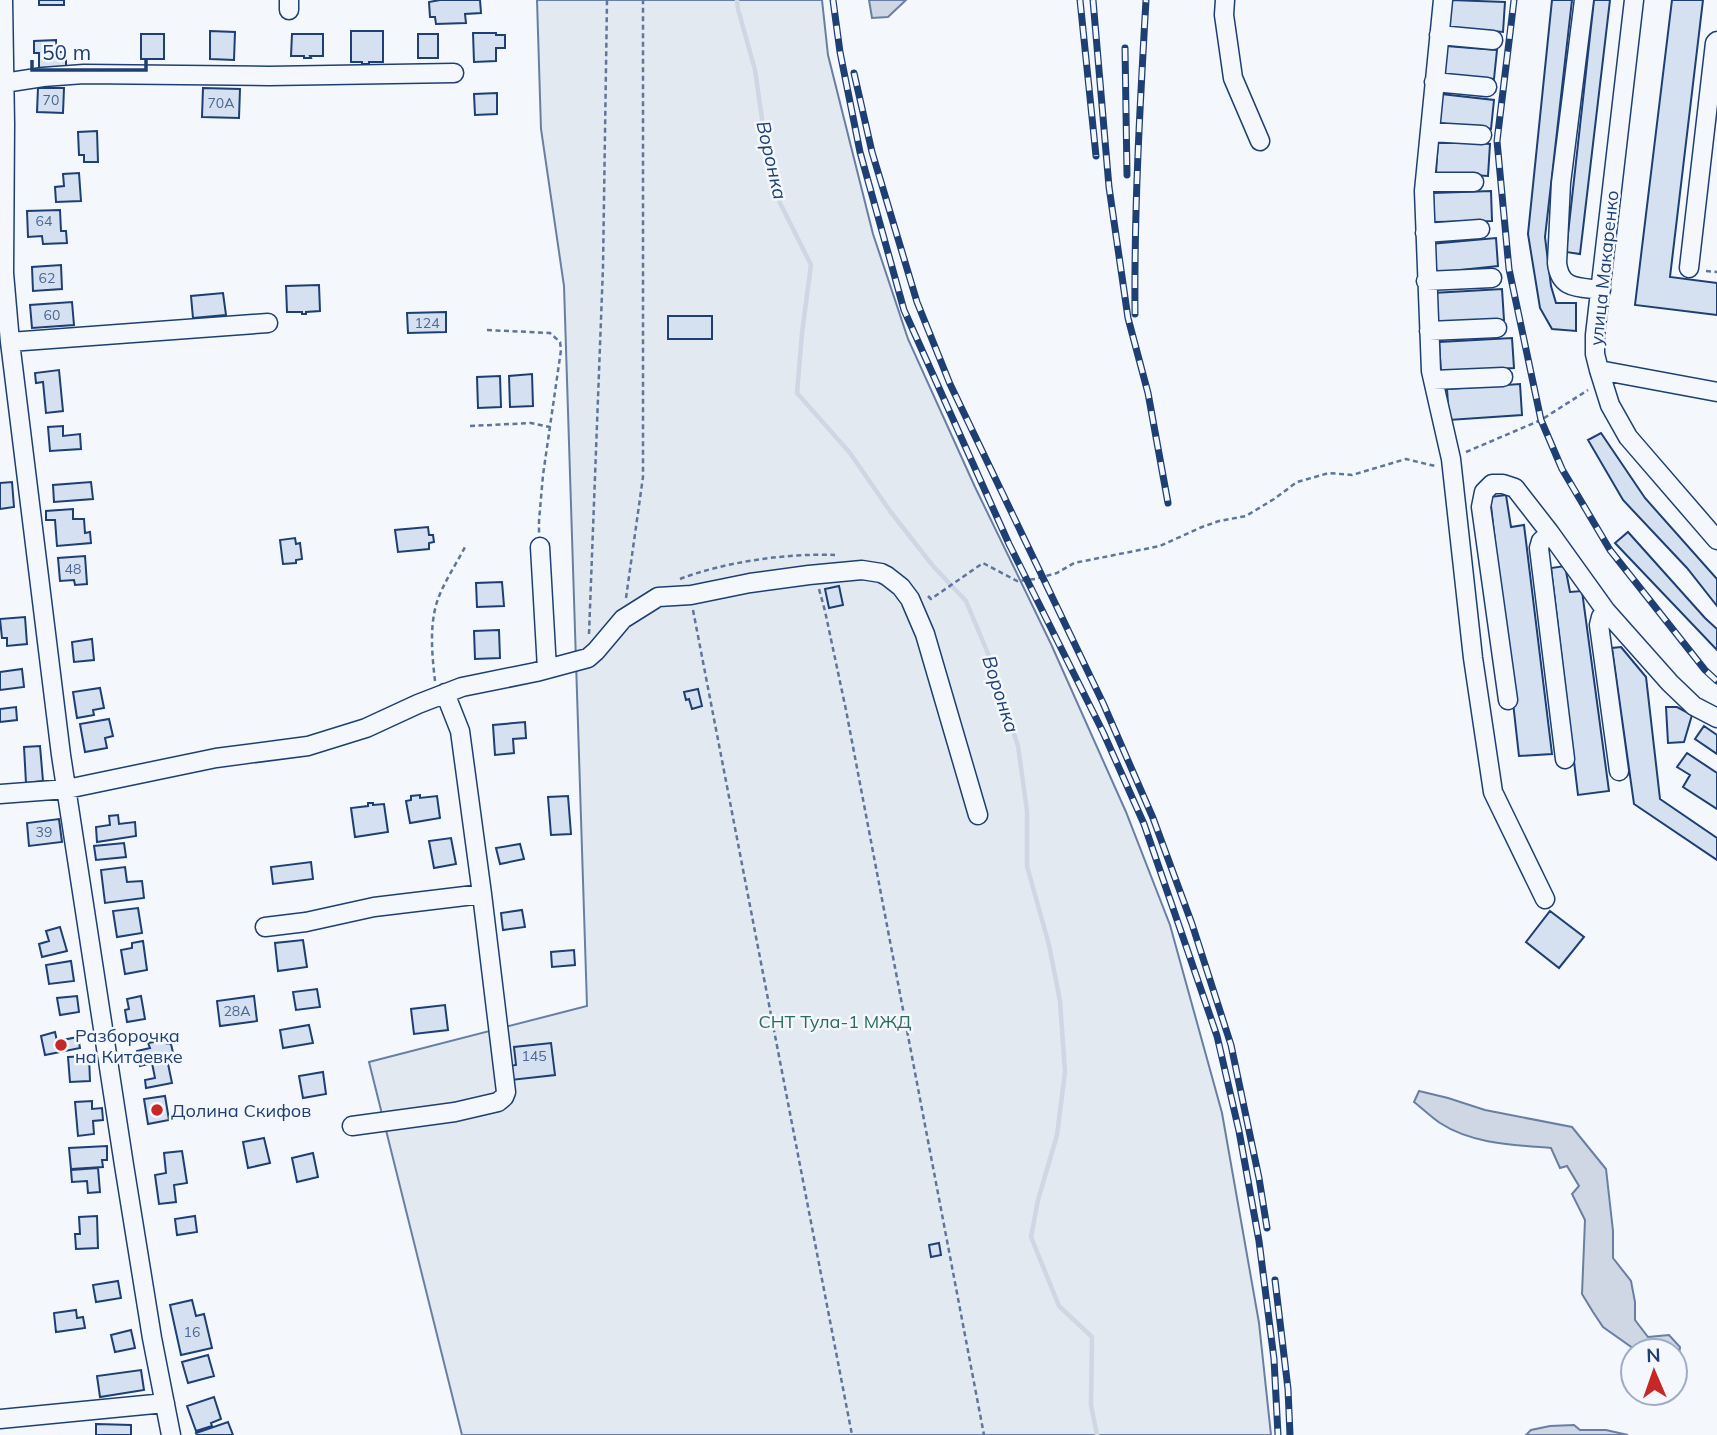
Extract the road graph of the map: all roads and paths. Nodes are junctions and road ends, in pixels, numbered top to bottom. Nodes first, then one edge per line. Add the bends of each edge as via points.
1 (3, 0) edge
2 (607, 0) edge
3 (643, 0) edge
4 (1225, 0) edge
5 (1443, 0) edge
6 (1584, 0) edge
7 (1634, 0) edge
8 (1439, 34) junction
9 (1493, 40) dead end
10 (1717, 41) edge
11 (454, 73) dead end
12 (1434, 82) junction
13 (4, 83) junction
14 (1488, 86) dead end
15 (1430, 132) junction
16 (1482, 135) dead end
17 (1260, 141) dead end
18 (1425, 182) junction
19 (1474, 182) dead end
20 (1480, 229) dead end
21 (1424, 233) junction
22 (1689, 268) dead end
23 (1492, 278) dead end
24 (1426, 281) junction
25 (1601, 290) junction
26 (268, 323) dead end
27 (1497, 328) dead end
28 (486, 330) dead end
29 (1429, 331) junction
30 (7, 337) edge
31 (1601, 376) junction
32 (1503, 377) dead end
33 (1433, 380) junction
34 (1717, 392) edge
35 (470, 426) dead end
36 (550, 428) junction
37 (1451, 459) junction
38 (1550, 533) junction
39 (1716, 536) edge
40 (466, 545) dead end
41 (540, 547) joint
42 (809, 575) junction
43 (691, 594) junction
44 (931, 599) dead end
45 (1606, 611) junction
46 (623, 619) junction
47 (588, 658) junction
48 (547, 669) junction
49 (441, 695) junction
50 (1508, 700) dead end
51 (1717, 719) edge
52 (1565, 759) dead end
53 (1619, 771) dead end
54 (67, 789) junction
55 (0, 794) edge
56 (978, 815) dead end
57 (482, 894) junction
58 (1545, 899) dead end
59 (265, 927) dead end
60 (352, 1126) dead end
61 (165, 1403) junction
62 (0, 1419) edge
63 (171, 1435) edge
64 (852, 1435) edge
65 (984, 1435) edge

1 - 13 street
2 - 47 path via 603,267
3 - 46 path via 643,477
4 - 17 street via 1233,78
5 - 8 street
6 - 25 street via 1561,183 1557,263 1569,286
7 - 25 street, улица Макаренко
8 - 9 street
8 - 12 street
10 - 22 street
11 - 13 street via 84,74
12 - 14 street
12 - 15 street
13 - 30 street
15 - 16 street
15 - 18 street
18 - 19 street
18 - 21 street
20 - 21 street
21 - 24 street
23 - 24 street
24 - 29 street
25 - 31 street, улица Макаренко via 1595,335
26 - 30 street
27 - 29 street
28 - 36 path via 550,333 560,342
29 - 33 street
30 - 54 street
31 - 34 street
31 - 37 path via 1541,420
31 - 39 street, улица Макаренко via 1610,405 1628,437
32 - 33 street
33 - 37 street
35 - 36 path via 531,423
36 - 41 path
37 - 44 path via 1436,466 1406,459 1352,475 1329,473 1297,482 1246,516 1219,521 1160,546 1074,563 1035,579 1017,581 983,563
37 - 58 street via 1493,792
38 - 45 street
38 - 50 street via 1515,488 1492,484 1484,492 1481,507
38 - 52 street via 1538,548
40 - 49 path via 435,609 433,663
41 - 48 street
42 - 43 street
42 - 56 street via 862,570 881,573 910,599 925,634
42 - 65 path via 825,611 846,710
43 - 46 street via 658,597
43 - 64 path
45 - 51 street via 1670,683
45 - 53 street via 1598,625
46 - 47 street
47 - 48 street
48 - 49 street
49 - 54 street via 366,728 308,746 216,758
49 - 57 street via 460,731
54 - 55 street
54 - 61 street
57 - 59 street
57 - 60 street via 504,1097 455,1112
61 - 62 street
61 - 63 street

